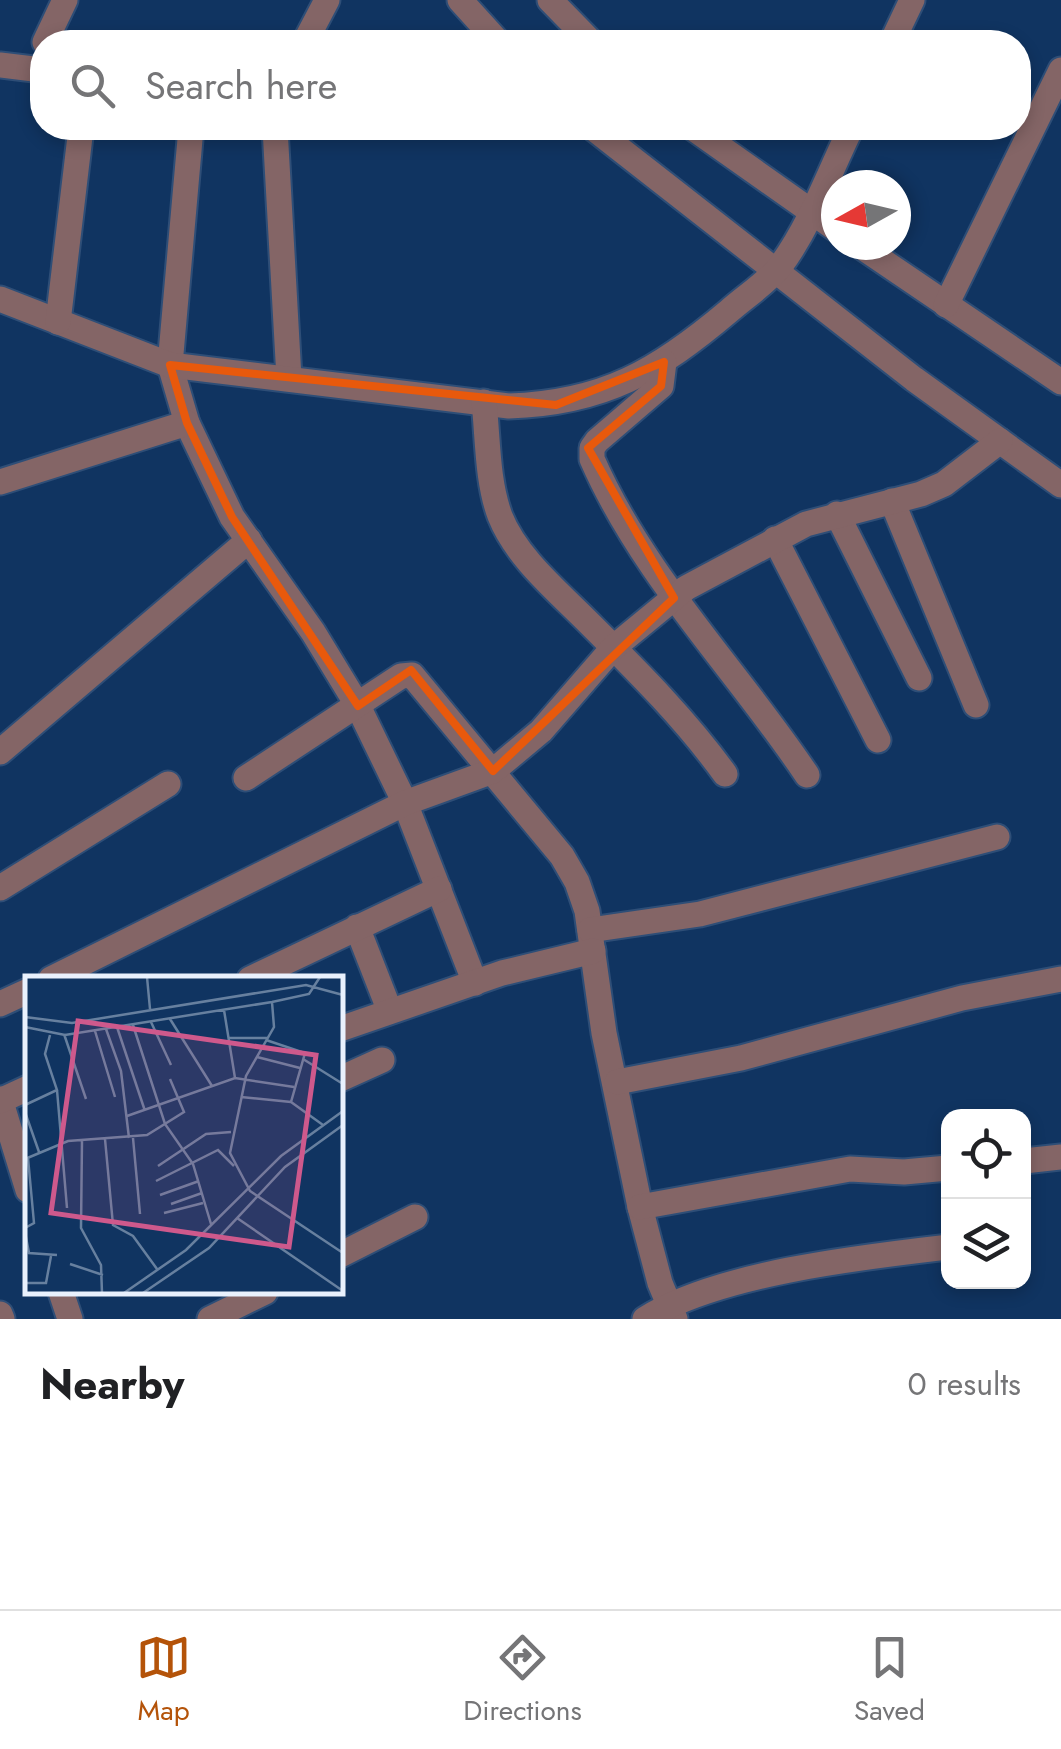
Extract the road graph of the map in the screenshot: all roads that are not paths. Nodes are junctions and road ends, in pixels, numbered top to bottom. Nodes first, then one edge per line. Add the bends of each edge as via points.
1 (65, 0) edge
2 (327, 0) edge
3 (460, 0) edge
4 (550, 0) edge
5 (912, 0) edge
6 (52, 30) edge
7 (311, 30) edge
8 (487, 30) edge
9 (579, 30) edge
10 (898, 30) edge
11 (30, 59) edge
12 (0, 65) edge
13 (1061, 70) edge
14 (1031, 131) edge
15 (79, 140) edge
16 (190, 140) edge
17 (276, 140) edge
18 (610, 140) edge
19 (708, 140) edge
20 (845, 140) edge
21 (1027, 140) edge
22 (807, 220) junction
23 (821, 224) edge
24 (881, 260) edge
25 (782, 263) junction
26 (0, 300) edge
27 (946, 305) junction
28 (58, 322) junction
29 (664, 362) junction
30 (170, 365) junction
31 (289, 378) junction
32 (1061, 382) edge
33 (484, 402) junction
34 (187, 423) junction
35 (1000, 441) junction
36 (0, 482) edge
37 (1061, 484) edge
38 (892, 502) junction
39 (836, 514) junction
40 (775, 539) junction
41 (249, 540) junction
42 (674, 598) junction
43 (614, 648) junction
44 (919, 678) dead end
45 (976, 704) dead end
46 (358, 706) junction
47 (878, 740) dead end
48 (0, 752) edge
49 (492, 770) junction
50 (725, 774) dead end
51 (807, 776) dead end
52 (246, 778) dead end
53 (168, 784) dead end
54 (405, 803) junction
55 (997, 837) dead end
56 (0, 888) edge
57 (439, 889) junction
58 (357, 926) junction
59 (592, 940) junction
60 (57, 976) edge
61 (256, 976) edge
62 (1061, 979) edge
63 (475, 983) junction
64 (25, 992) edge
65 (0, 1004) edge
66 (389, 1009) junction
67 (342, 1028) edge
68 (382, 1060) dead end
69 (342, 1078) edge
70 (616, 1082) junction
71 (25, 1089) edge
72 (0, 1100) edge
73 (1061, 1157) edge
74 (23, 1159) edge
75 (1031, 1160) edge
76 (941, 1169) edge
77 (640, 1208) junction
78 (415, 1217) dead end
79 (941, 1248) edge
80 (342, 1253) edge
81 (62, 1294) edge
82 (262, 1294) edge
83 (672, 1312) edge
84 (70, 1319) edge
85 (210, 1319) edge
86 (645, 1319) edge

1 - 6 street
2 - 7 street
3 - 8 street
4 - 9 street
5 - 10 street
11 - 12 street
13 - 14 street
15 - 28 street
16 - 30 street
17 - 31 street
18 - 25 street
19 - 22 street
20 - 22 street
21 - 27 street
22 - 23 street
22 - 25 street
24 - 27 street
25 - 29 street
25 - 35 street
26 - 28 street
27 - 32 street
28 - 30 street
29 - 33 street via 598,394 556,404
29 - 42 street via 661,386 592,448 598,472
30 - 31 street
30 - 34 street
31 - 33 street
33 - 43 street via 500,516 540,574
34 - 36 street
34 - 41 street
35 - 37 street
35 - 38 street via 944,484
38 - 39 street
38 - 45 street
39 - 40 street
39 - 44 street
40 - 42 street
40 - 47 street
41 - 46 street
41 - 48 street
42 - 43 street
42 - 51 street via 755,698
43 - 49 street via 541,731
43 - 50 street via 696,733
46 - 49 street via 402,676 417,677
46 - 52 street
46 - 54 street
49 - 54 street
49 - 59 street via 562,856 577,882
53 - 56 street
54 - 57 street
54 - 60 street
55 - 59 street
57 - 58 street
57 - 63 street
58 - 61 street
58 - 66 street
59 - 63 street
59 - 70 street
62 - 70 street
63 - 66 street
64 - 65 street
66 - 67 street
68 - 69 street
70 - 77 street
71 - 72 street
72 - 74 street
73 - 75 street
76 - 77 street via 850,1168
77 - 83 street
78 - 80 street
79 - 83 street via 828,1261
81 - 84 street
82 - 85 street
83 - 86 street

